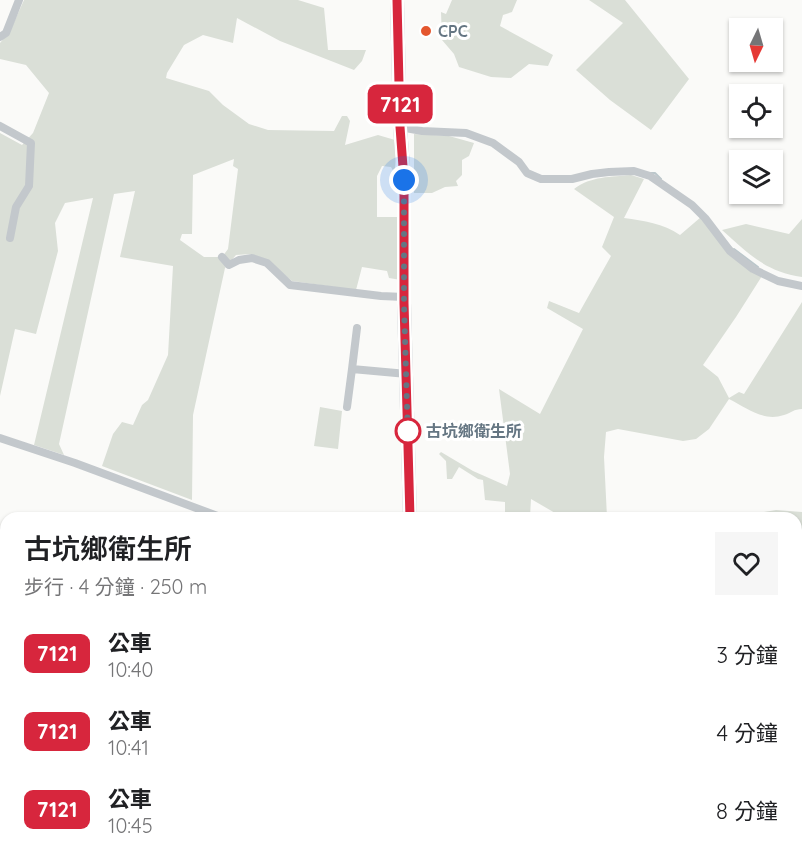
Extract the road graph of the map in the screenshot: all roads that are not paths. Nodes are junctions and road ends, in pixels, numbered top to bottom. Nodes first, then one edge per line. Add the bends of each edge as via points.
1 (19, 0) edge
2 (397, 0) edge
3 (0, 37) edge
4 (0, 126) edge
5 (400, 127) junction
6 (10, 238) dead end
7 (222, 257) dead end
8 (802, 286) edge
9 (404, 297) junction
10 (357, 328) dead end
11 (352, 369) junction
12 (406, 374) junction
13 (347, 407) dead end
14 (0, 438) edge
15 (207, 512) edge
16 (410, 512) edge

1 - 3 street via 6,33
2 - 5 main road
4 - 6 street via 31,143 29,186 16,207
5 - 8 street via 466,133 493,143 527,173 542,179 572,179 617,171 650,176 692,205 730,251 753,269 778,281
5 - 9 main road
7 - 9 street via 229,265 252,258 267,263 290,285
9 - 12 main road
10 - 11 street
11 - 12 street
11 - 13 street
12 - 16 main road
14 - 15 street

